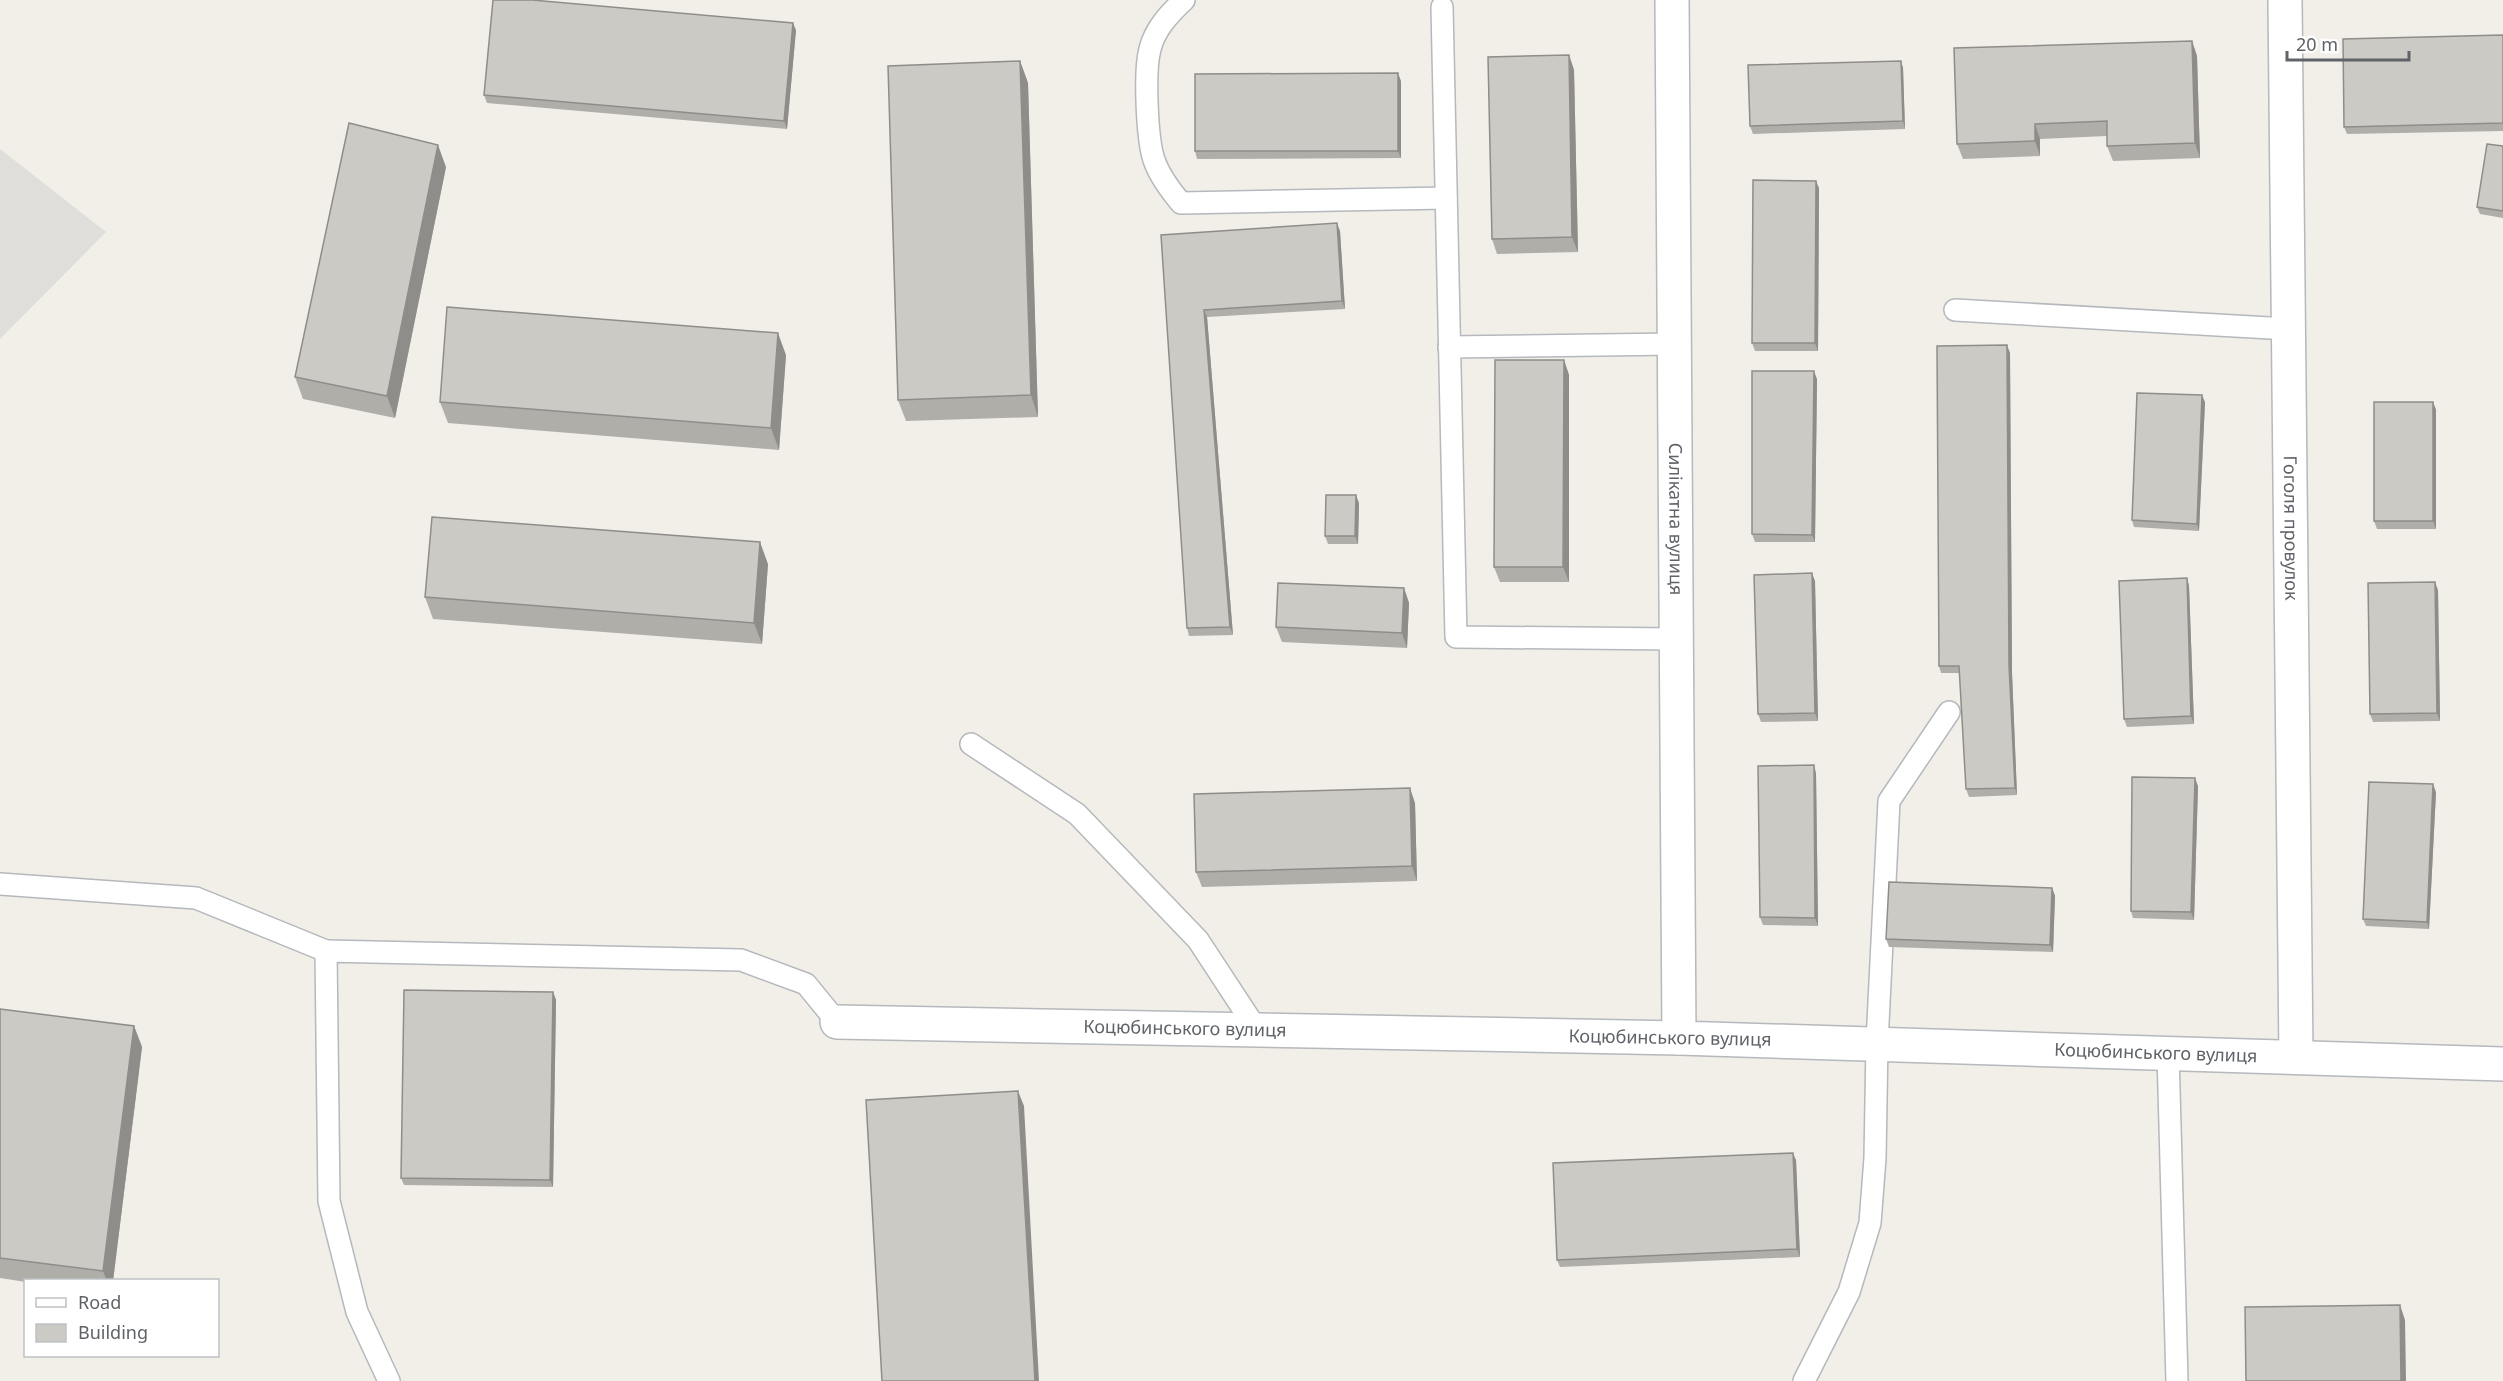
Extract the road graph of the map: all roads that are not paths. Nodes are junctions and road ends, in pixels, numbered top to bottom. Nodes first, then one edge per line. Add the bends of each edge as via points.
1 (1184, 0) edge
2 (1672, 0) edge
3 (2285, 0) edge
4 (1442, 7) dead end
5 (1446, 198) junction
6 (1955, 310) dead end
7 (2289, 330) junction
8 (1675, 344) junction
9 (1449, 347) junction
10 (1676, 639) junction
11 (1949, 712) dead end
12 (971, 744) dead end
13 (0, 884) edge
14 (326, 951) junction
15 (837, 1022) joint
16 (1257, 1030) junction
17 (1679, 1038) junction
18 (1877, 1043) junction
19 (2168, 1053) junction
20 (2296, 1057) junction
21 (2503, 1064) edge
22 (389, 1381) edge
23 (1804, 1381) edge
24 (2177, 1381) edge

1 - 5 lane via 1164,20 1150,49 1148,85 1154,159 1167,186 1181,203
2 - 8 street, Силікатна вулиця
3 - 7 street, Гоголя провулок
4 - 5 lane
5 - 9 lane
6 - 7 lane
7 - 20 street, Гоголя провулок
8 - 9 lane
8 - 10 street, Силікатна вулиця
9 - 10 lane via 1456,637
10 - 17 street, Силікатна вулиця
11 - 18 lane via 1889,801
12 - 16 lane via 1077,814 1198,940
13 - 14 lane via 196,898
14 - 15 lane via 741,960 806,984
14 - 22 lane via 329,1201 357,1312
15 - 16 street, Коцюбинського вулиця
16 - 17 street, Коцюбинського вулиця
17 - 18 street, Коцюбинського вулиця
18 - 19 street, Коцюбинського вулиця
18 - 23 lane via 1870,1223 1849,1293
19 - 20 street, Коцюбинського вулиця
19 - 24 lane
20 - 21 street, Коцюбинського вулиця

